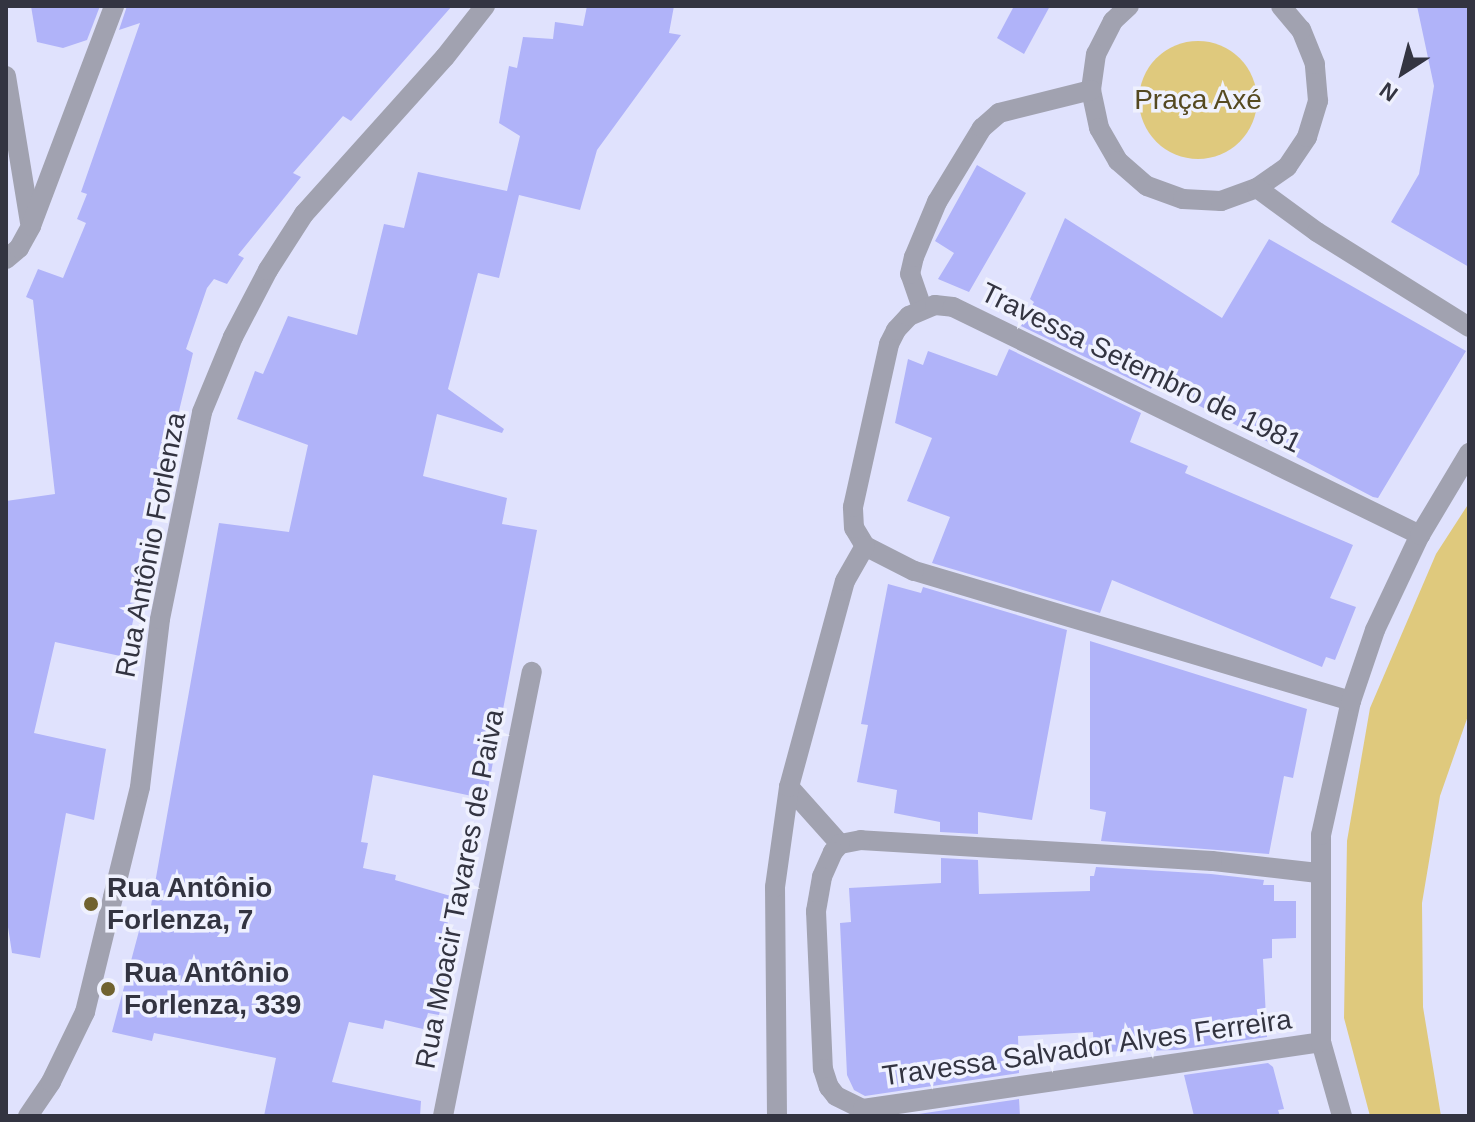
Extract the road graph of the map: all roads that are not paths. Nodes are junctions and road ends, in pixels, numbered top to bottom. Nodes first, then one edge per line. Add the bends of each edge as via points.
1 (114, 6) edge
2 (485, 6) edge
3 (1129, 6) edge
4 (1281, 6) edge
5 (6, 76) edge
6 (1091, 90) junction
7 (1257, 188) junction
8 (31, 226) junction
9 (6, 259) edge
10 (922, 308) junction
11 (1469, 327) edge
12 (1469, 453) edge
13 (1420, 535) junction
14 (865, 546) junction
15 (532, 672) dead end
16 (1351, 701) junction
17 (789, 787) junction
18 (840, 844) junction
19 (1318, 873) junction
20 (1321, 1042) junction
21 (28, 1116) edge
22 (443, 1116) edge
23 (777, 1116) edge
24 (1342, 1116) edge

1 - 8 street
2 - 21 street, Rua Antônio Forlenza via 304,214 233,337 202,412 160,619 140,787 85,1012
3 - 6 street via 1113,21 1096,54
4 - 7 street via 1301,30 1315,64 1318,101 1307,137 1287,167
5 - 8 street
6 - 7 street via 1099,128 1111,150 1147,186 1183,199 1221,201
6 - 10 street via 999,113 982,128 937,202 914,257 910,274
7 - 11 street
8 - 9 street
10 - 13 street, Travessa Setembro de 1981 via 953,307 980,318
10 - 14 street via 896,330 889,344 853,507 854,528
12 - 13 street
13 - 16 street via 1375,630
14 - 16 street via 914,571
14 - 17 street via 845,581
15 - 22 street, Rua Moacir Tavares de Paiva
16 - 19 street via 1321,835
17 - 18 street
17 - 23 street via 775,887
18 - 19 street via 887,839
18 - 20 street, Travessa Salvador Alves Ferreira via 822,877 816,911 821,1042 829,1087 851,1105 863,1109 903,1104
19 - 20 street
20 - 24 street

